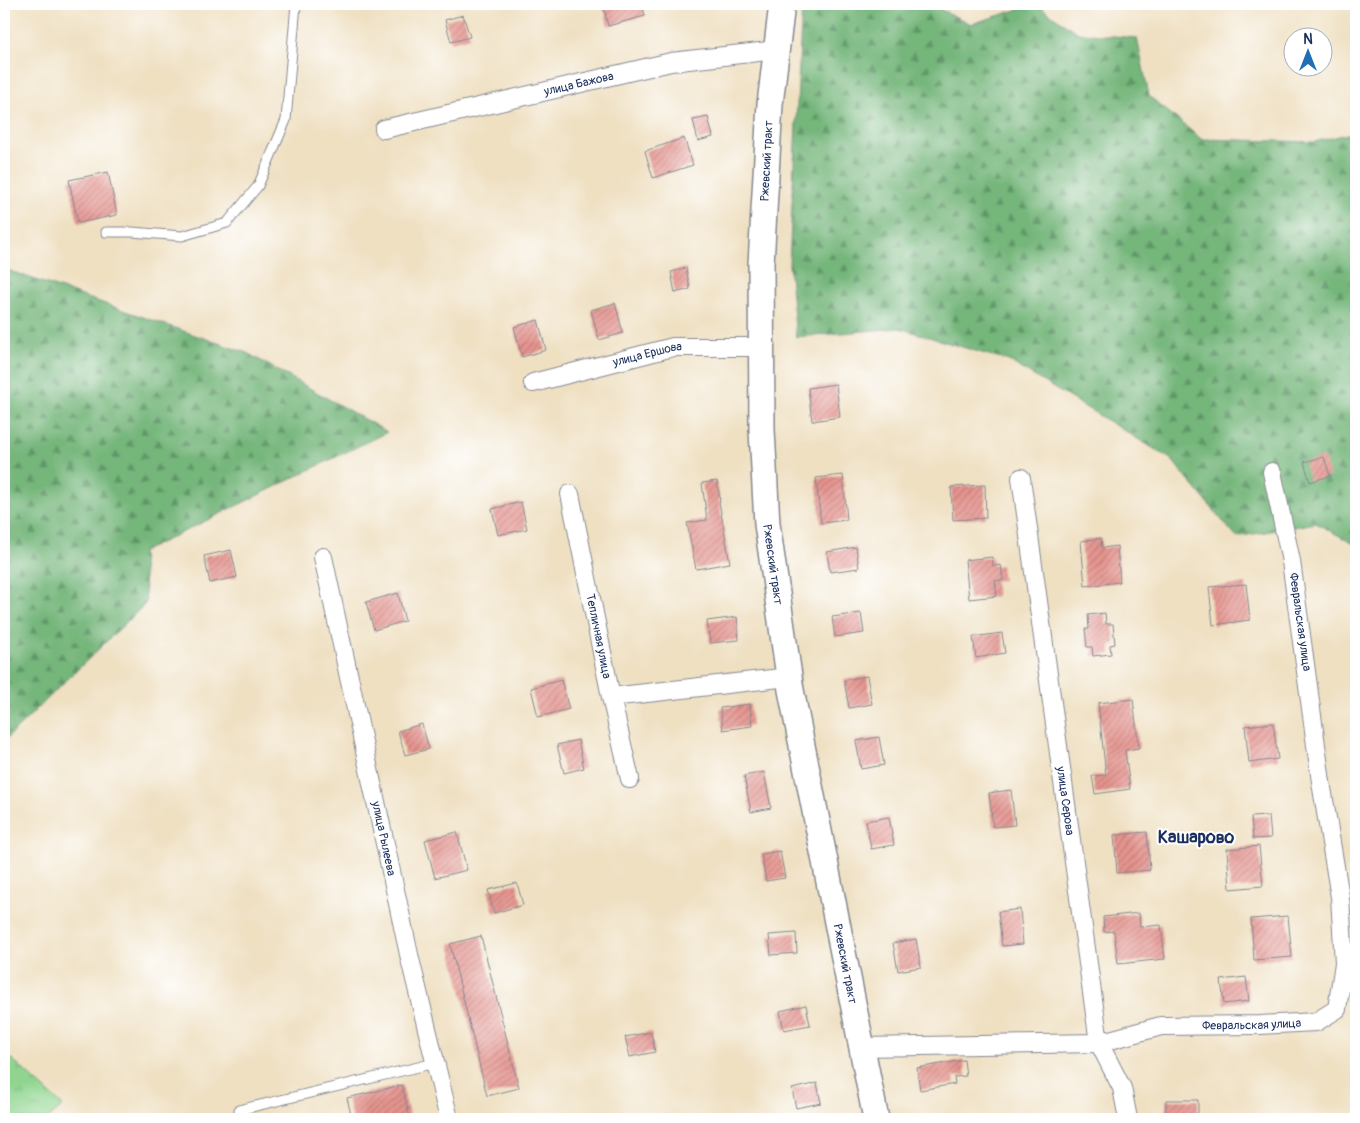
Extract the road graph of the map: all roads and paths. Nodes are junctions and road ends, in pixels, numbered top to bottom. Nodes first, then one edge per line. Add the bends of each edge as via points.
1 (296, 4) edge
2 (782, 4) edge
3 (777, 50) junction
4 (384, 129) dead end
5 (106, 232) dead end
6 (762, 347) junction
7 (534, 384) dead end
8 (1272, 472) dead end
9 (1021, 478) dead end
10 (570, 494) dead end
11 (324, 557) dead end
12 (789, 676) junction
13 (611, 697) junction
14 (630, 779) dead end
15 (1099, 1043) junction
16 (862, 1047) junction
17 (435, 1063) junction
18 (242, 1119) edge
19 (449, 1119) edge
20 (876, 1119) edge
21 (1128, 1119) edge

1 - 5 lane via 286,120 258,186 227,223 182,236
2 - 3 main road, Ржевский тракт
3 - 4 street, улица Бажова via 671,62
3 - 6 main road, Ржевский тракт via 770,104 761,264
6 - 7 street, улица Ершова via 673,347
6 - 12 main road, Ржевский тракт via 767,524
8 - 15 street, Февральская улица via 1292,561 1321,782 1340,897 1344,963 1337,1009 1316,1022 1161,1026
9 - 15 street, улица Серова
10 - 13 street, Тепличная улица
11 - 17 street, улица Рылеева
12 - 13 street
12 - 16 main road, Ржевский тракт
13 - 14 street, Тепличная улица
15 - 16 street, Февральская улица
15 - 21 street, улица Серова via 1122,1088
16 - 20 main road, Ржевский тракт
17 - 18 lane via 239,1110
17 - 19 street, улица Рылеева

